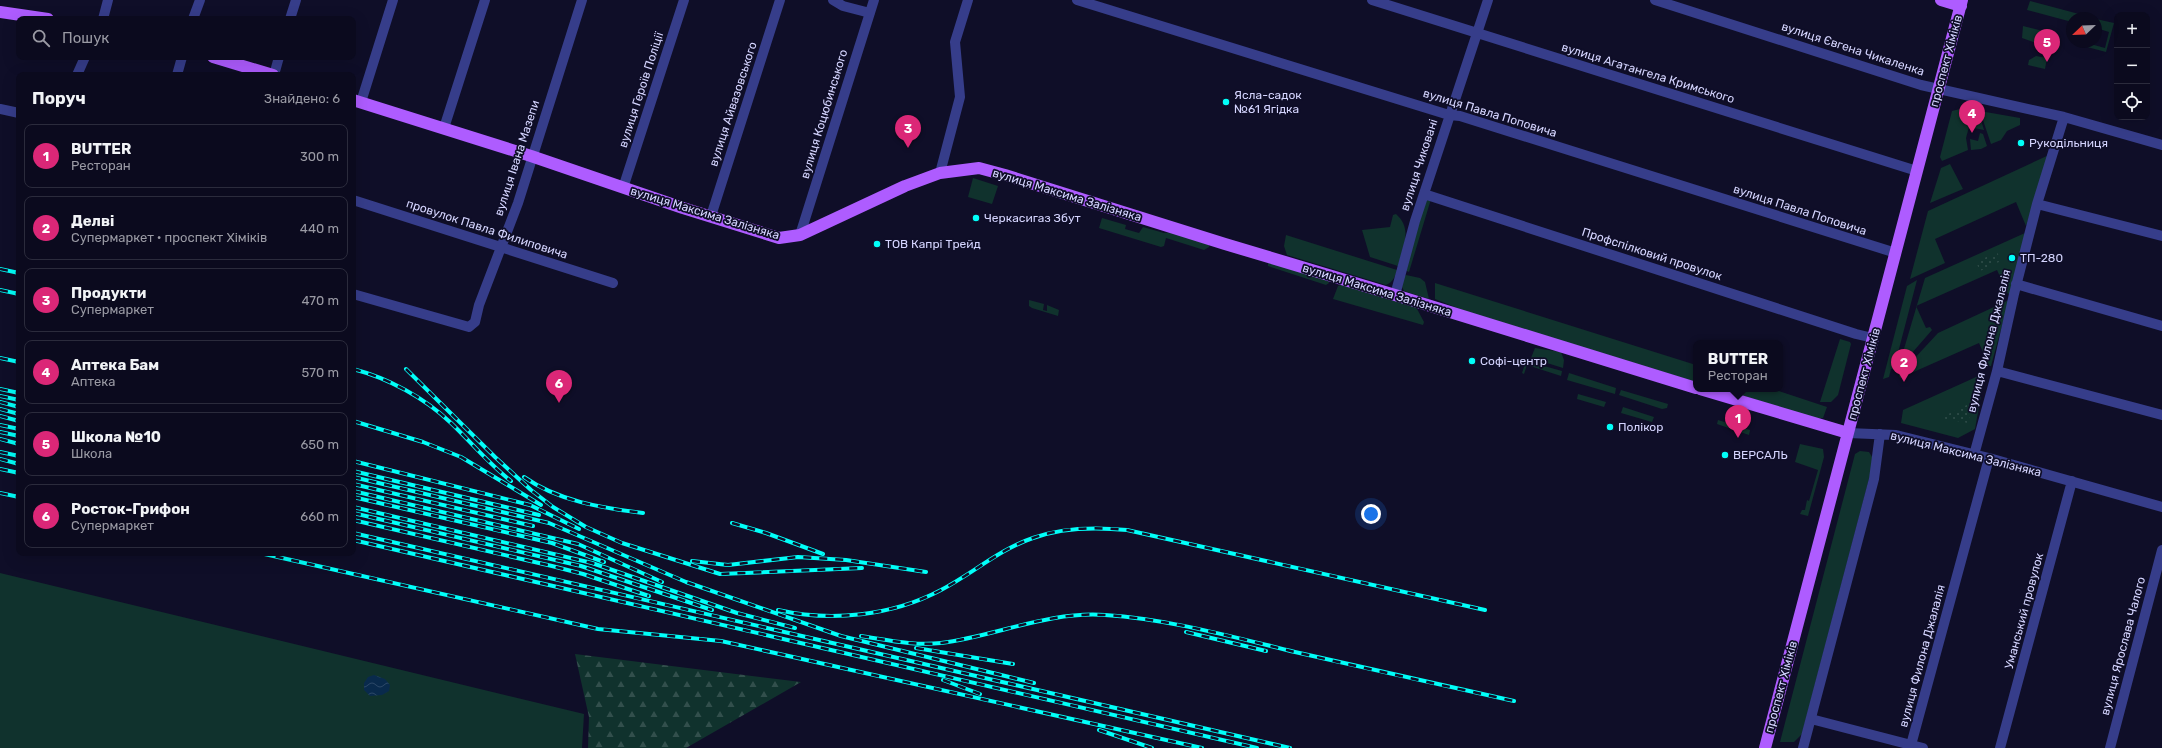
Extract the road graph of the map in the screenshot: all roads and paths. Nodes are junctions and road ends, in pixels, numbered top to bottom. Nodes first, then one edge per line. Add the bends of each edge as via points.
1 (108, 0) edge
2 (200, 0) edge
3 (296, 0) edge
4 (393, 0) edge
5 (485, 0) edge
6 (582, 0) edge
7 (684, 0) edge
8 (780, 0) edge
9 (833, 0) edge
10 (874, 0) edge
11 (968, 0) edge
12 (1077, 0) edge
13 (1372, 0) edge
14 (1488, 0) edge
15 (1655, 0) edge
16 (1941, 0) edge
17 (1961, 3) edge
18 (0, 12) edge
19 (870, 13) junction
20 (27, 16) edge
21 (104, 16) edge
22 (194, 16) edge
23 (291, 16) edge
24 (1478, 33) junction
25 (84, 60) edge
26 (181, 60) edge
27 (223, 60) edge
28 (278, 60) edge
29 (78, 72) edge
30 (178, 72) edge
31 (264, 72) edge
32 (275, 72) edge
33 (1938, 90) junction
34 (357, 101) edge
35 (0, 109) edge
36 (16, 113) edge
37 (1449, 115) junction
38 (2064, 117) junction
39 (444, 128) junction
40 (2162, 145) edge
41 (531, 156) junction
42 (1917, 171) junction
43 (940, 173) junction
44 (623, 188) junction
45 (1424, 194) junction
46 (356, 201) edge
47 (2037, 204) junction
48 (711, 216) junction
49 (800, 235) junction
50 (2162, 236) edge
51 (500, 248) junction
52 (1896, 253) junction
53 (613, 283) dead end
54 (2016, 284) junction
55 (356, 295) edge
56 (1395, 295) junction
57 (2162, 326) edge
58 (1873, 338) junction
59 (1997, 371) junction
60 (1693, 387) edge
61 (1710, 392) edge
62 (2162, 415) edge
63 (1848, 433) junction
64 (1880, 434) junction
65 (1974, 455) junction
66 (1989, 458) junction
67 (2072, 481) junction
68 (2162, 507) edge
69 (2162, 550) edge
70 (1811, 719) junction
71 (1911, 745) junction
72 (1765, 748) edge
73 (1803, 748) edge
74 (1923, 748) edge
75 (2000, 748) edge
76 (2110, 748) edge

1 - 21 street
2 - 22 street
3 - 23 street
4 - 34 street
5 - 39 street
6 - 41 street, вулиця Івана Мазепи
7 - 44 street, вулиця Героїв Поліції
8 - 48 street, вулиця Айвазовського
9 - 19 street via 844,6
10 - 19 street, вулиця Коцюбинського
11 - 43 street via 955,42 960,97
12 - 37 street, вулиця Павла Поповича
13 - 24 street, вулиця Агатангела Кримського
14 - 24 street, вулиця Чиковані
15 - 33 street, вулиця Євгена Чикаленка
16 - 17 main road
17 - 33 main road, проспект Хіміків
18 - 20 main road
19 - 49 street, вулиця Коцюбинського
24 - 37 street, вулиця Чиковані
24 - 42 street, вулиця Агатангела Кримського
25 - 29 street
26 - 30 street
27 - 31 main road
28 - 32 street
33 - 38 street, вулиця Євгена Чикаленка
33 - 42 main road, проспект Хіміків
34 - 39 main road, вулиця Максима Залізняка
35 - 36 street
37 - 45 street, вулиця Чиковані
37 - 52 street, вулиця Павла Поповича via 1460,116
38 - 40 street, вулиця Євгена Чикаленка
38 - 47 street, вулиця Филона Джалалія
39 - 41 main road, вулиця Максима Залізняка
41 - 44 main road, вулиця Максима Залізняка
41 - 51 street, вулиця Івана Мазепи via 518,203
42 - 52 main road, проспект Хіміків
43 - 49 main road, вулиця Максима Залізняка via 905,186
43 - 56 main road, вулиця Максима Залізняка via 979,168 1005,174
44 - 48 main road, вулиця Максима Залізняка
45 - 56 street, вулиця Чиковані
45 - 58 street, Профспілковий провулок
46 - 51 street, провулок Павла Филиповича
47 - 50 street
47 - 54 street, вулиця Филона Джалалія
48 - 49 main road, вулиця Максима Залізняка via 779,238
51 - 53 street, провулок Павла Филиповича
51 - 55 street, вулиця Івана Мазепи via 478,305 475,322 469,327
52 - 58 main road, проспект Хіміків
54 - 57 street
54 - 59 street, вулиця Филона Джалалія
56 - 60 main road, вулиця Максима Залізняка
58 - 63 main road, проспект Хіміків
59 - 62 street
59 - 65 street, вулиця Филона Джалалія
61 - 63 main road, вулиця Максима Залізняка
63 - 64 street, вулиця Максима Залізняка
63 - 72 main road, проспект Хіміків
64 - 65 street, вулиця Максима Залізняка via 1896,435
64 - 70 street via 1874,479
65 - 66 street, вулиця Максима Залізняка
66 - 67 street, вулиця Максима Залізняка
66 - 71 street, вулиця Филона Джалалія
67 - 68 street, вулиця Максима Залізняка
67 - 75 street, Уманський провулок
69 - 76 street, вулиця Ярослава Чалого
70 - 71 street
70 - 73 street
71 - 74 street

